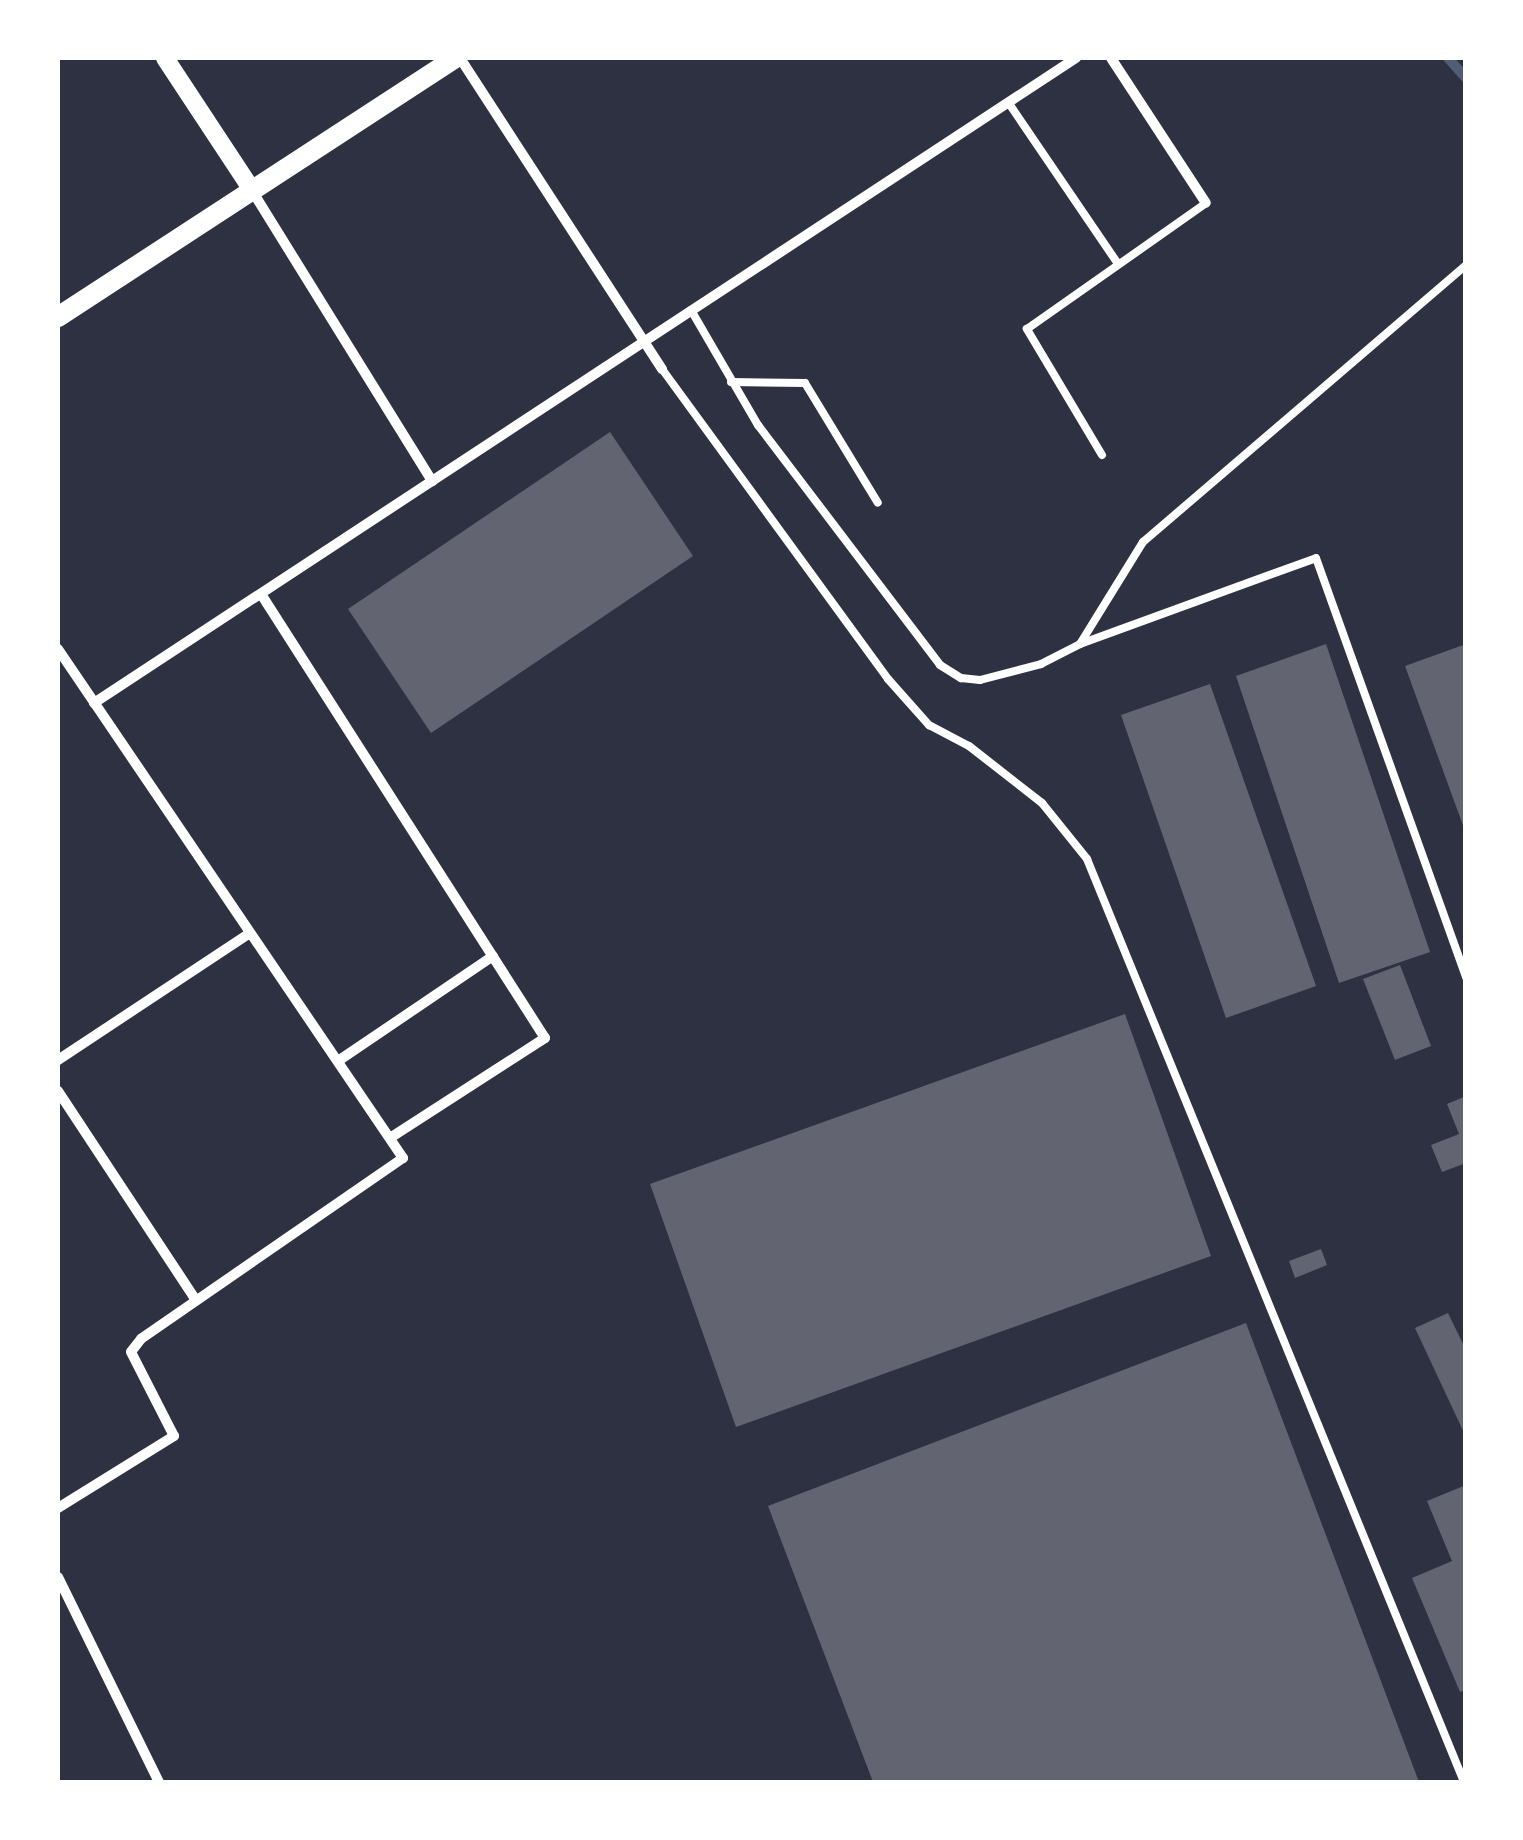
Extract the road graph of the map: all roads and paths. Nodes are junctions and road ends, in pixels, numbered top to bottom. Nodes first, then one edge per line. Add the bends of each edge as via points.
1 (166, 58) edge
2 (458, 58) edge
3 (1076, 58) edge
4 (1110, 58) edge
5 (1008, 102) junction
6 (250, 188) junction
7 (1206, 202) joint
8 (1118, 264) junction
9 (1466, 266) edge
10 (691, 310) junction
11 (58, 316) edge
12 (646, 340) junction
13 (662, 369) joint
14 (731, 382) junction
15 (1102, 455) dead end
16 (432, 481) junction
17 (878, 503) dead end
18 (261, 594) junction
19 (1080, 644) junction
20 (58, 649) edge
21 (94, 703) junction
22 (250, 932) junction
23 (493, 956) junction
24 (1466, 978) edge
25 (58, 1060) edge
26 (338, 1061) junction
27 (58, 1092) edge
28 (390, 1138) junction
29 (196, 1300) junction
30 (58, 1508) edge
31 (58, 1577) edge
32 (159, 1782) edge
33 (1464, 1782) edge

1 - 6 street
2 - 6 main road
2 - 12 street
3 - 5 street
4 - 7 street
5 - 8 lane
5 - 10 street
6 - 11 main road
6 - 16 street
7 - 8 lane
8 - 15 lane via 1027,329
9 - 19 lane via 1143,542
10 - 12 street
10 - 14 lane
12 - 13 street
12 - 16 street
13 - 33 lane via 888,679 929,725 969,746 1042,803 1087,858
14 - 17 lane via 805,383
14 - 19 lane via 940,664 960,678 980,680 1042,664
16 - 18 street
18 - 21 street
18 - 23 street
19 - 24 lane via 1316,558
20 - 21 street
21 - 22 street
22 - 25 street
22 - 26 street
23 - 26 street
23 - 28 street via 546,1038
26 - 28 street
27 - 29 street
28 - 29 street via 403,1158
29 - 30 street via 131,1352 174,1436
31 - 32 street

